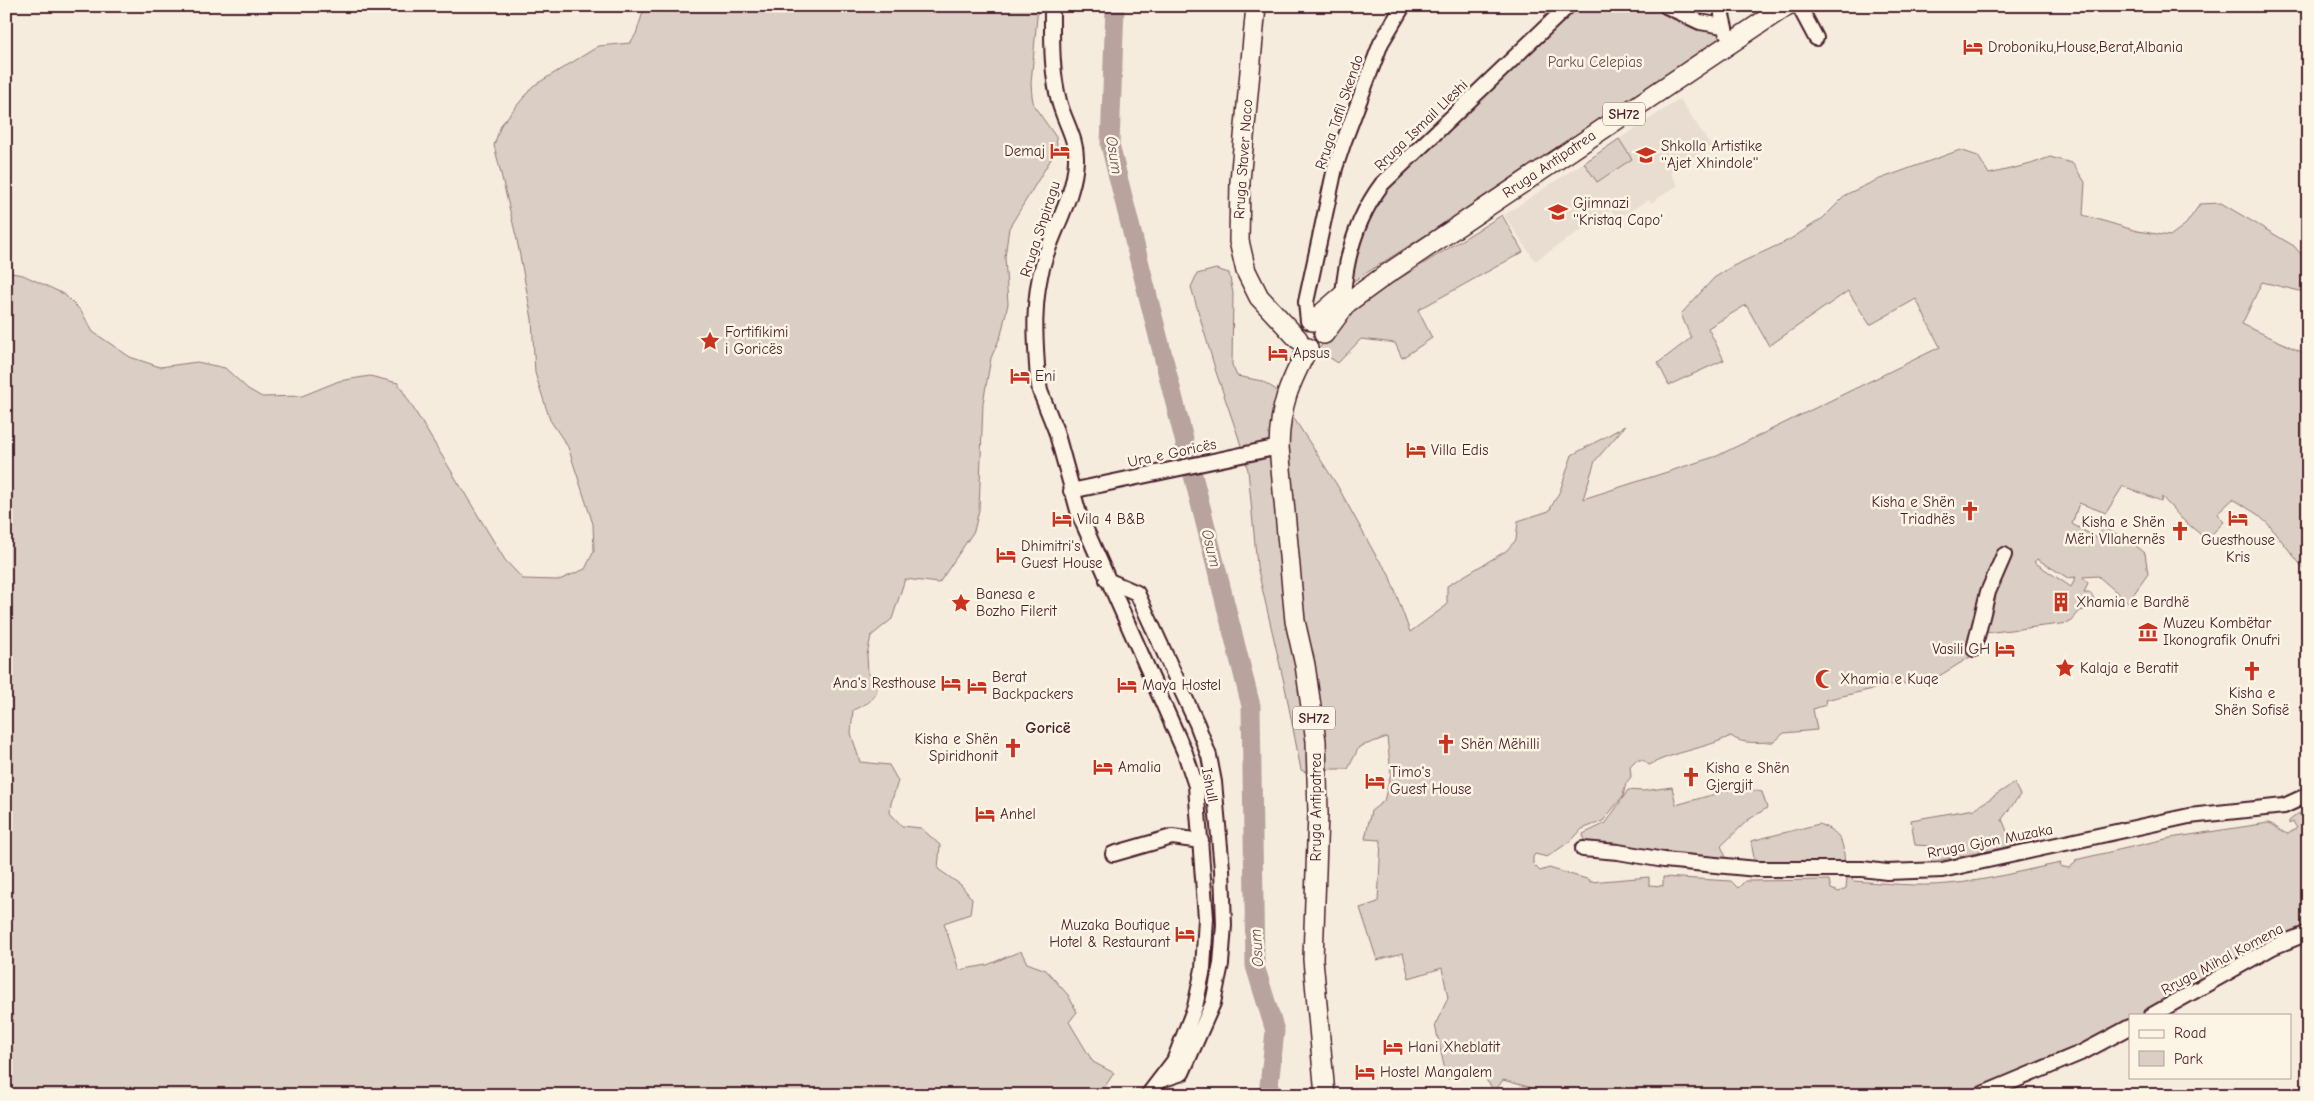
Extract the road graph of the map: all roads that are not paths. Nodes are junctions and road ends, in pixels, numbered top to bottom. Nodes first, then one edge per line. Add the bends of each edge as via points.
1 (1052, 6) edge
2 (1256, 6) edge
3 (1403, 6) edge
4 (1568, 6) edge
5 (1666, 6) edge
6 (1723, 6) edge
7 (1786, 6) edge
8 (1799, 6) edge
9 (1727, 34) junction
10 (1816, 38) dead end
11 (1462, 222) junction
12 (1343, 295) junction
13 (1309, 331) junction
14 (1279, 447) junction
15 (1071, 491) junction
16 (2004, 554) dead end
17 (1107, 580) junction
18 (1974, 649) dead end
19 (2308, 795) edge
20 (1201, 841) junction
21 (1584, 849) dead end
22 (1113, 854) dead end
23 (2308, 933) edge
24 (2154, 1014) edge
25 (2129, 1028) edge
26 (1160, 1081) junction
27 (1148, 1095) edge
28 (1326, 1095) edge
29 (1980, 1095) edge

1 - 15 street, Rruga Shpiragu via 1053,58 1059,102 1069,126 1076,158 1072,186 1040,275 1036,308 1037,362 1040,391 1056,431
2 - 13 main road, Rruga Staver Naco via 1240,180 1238,241 1246,271 1266,307
3 - 13 street, Rruga Tafil Skendo via 1381,43 1335,168 1306,302
4 - 12 street, Rruga Ismail Lleshi via 1382,184 1368,206 1350,253
5 - 9 street
6 - 9 street
7 - 9 main road, Rruga Antipatrea / SH72
8 - 10 street
9 - 11 main road, Rruga Antipatrea / SH72
11 - 12 main road, Rruga Antipatrea / SH72 via 1440,229
11 - 13 main road, Rruga Antipatrea / SH72 via 1357,295 1337,316
12 - 13 main road, Rruga Antipatrea / SH72
13 - 14 main road, Rruga Antipatrea / SH72 via 1284,402
14 - 15 street, Ura e Goricës
14 - 28 main road, Rruga Antipatrea / SH72 via 1295,621 1307,675 1316,741 1318,813 1313,959
15 - 17 street, Ishull
16 - 18 street via 1988,592
17 - 20 street, Ishull via 1192,771
17 - 26 street via 1137,593 1197,724 1209,756 1214,782 1222,869 1224,925 1221,964 1213,1003 1182,1073
19 - 21 street, Rruga Gjon Muzaka via 2284,806 2189,816 1942,870 1757,869
20 - 22 street via 1172,837
20 - 26 street, Ishull via 1206,918 1200,989 1174,1061
23 - 24 street, Rruga Mihal Komena via 2273,947
25 - 29 street via 2083,1052
26 - 27 street, Ishull

